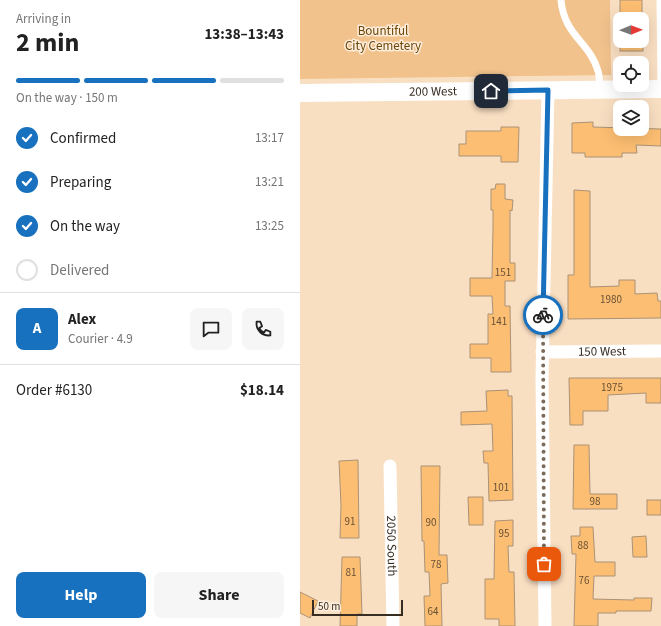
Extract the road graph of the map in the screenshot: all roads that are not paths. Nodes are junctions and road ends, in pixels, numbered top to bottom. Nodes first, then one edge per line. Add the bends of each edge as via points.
1 (561, 0) edge
2 (660, 0) edge
3 (661, 89) edge
4 (548, 90) junction
5 (600, 90) junction
6 (300, 93) edge
7 (661, 351) edge
8 (542, 352) junction
9 (390, 466) dead end
10 (393, 626) edge
11 (545, 626) edge

1 - 5 lane via 568,26 597,67
2 - 3 lane
3 - 5 street, 200 West
4 - 5 street, 200 West
4 - 6 street, 200 West
4 - 8 street
7 - 8 street, 150 West
8 - 11 street
9 - 10 street, 2050 South

